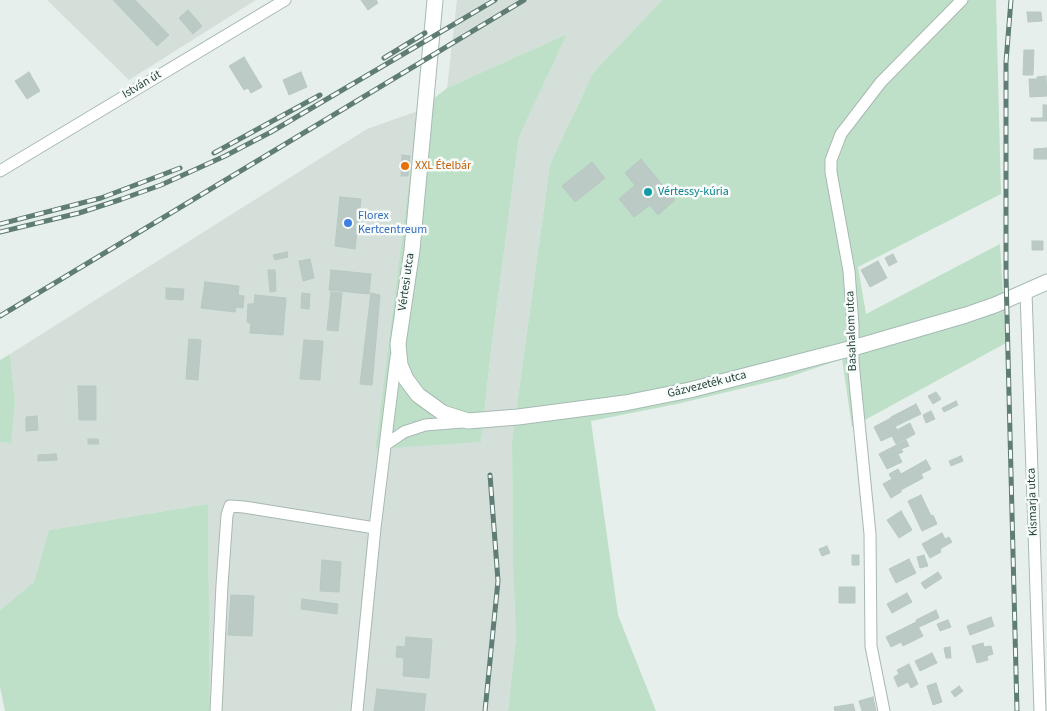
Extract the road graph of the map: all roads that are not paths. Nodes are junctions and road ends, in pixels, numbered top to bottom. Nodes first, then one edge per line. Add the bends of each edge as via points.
1 (285, 0) edge
2 (434, 0) edge
3 (962, 0) edge
4 (0, 171) edge
5 (1047, 282) edge
6 (1026, 292) junction
7 (398, 344) junction
8 (852, 348) junction
9 (468, 421) junction
10 (385, 445) junction
11 (375, 528) junction
12 (216, 711) edge
13 (357, 711) edge
14 (884, 711) edge
15 (1040, 711) edge

1 - 4 street, István út
2 - 7 street, Vértesi utca via 412,250
3 - 8 street, Basahalom utca via 881,82 845,128 833,153 832,172 849,271
5 - 6 street, Gázvezeték utca
6 - 8 street, Gázvezeték utca via 966,316
6 - 15 street, Kismarja utca
7 - 9 street, Gázvezeték utca via 400,365 418,395 443,413
7 - 10 street, Vértesi utca
8 - 9 street, Gázvezeték utca via 690,390 625,403
8 - 14 street, Basahalom utca via 870,534 871,646
9 - 10 street via 425,425 404,432
10 - 11 street, Vértesi utca
11 - 12 street via 230,506 222,585
11 - 13 street, Vértesi utca

